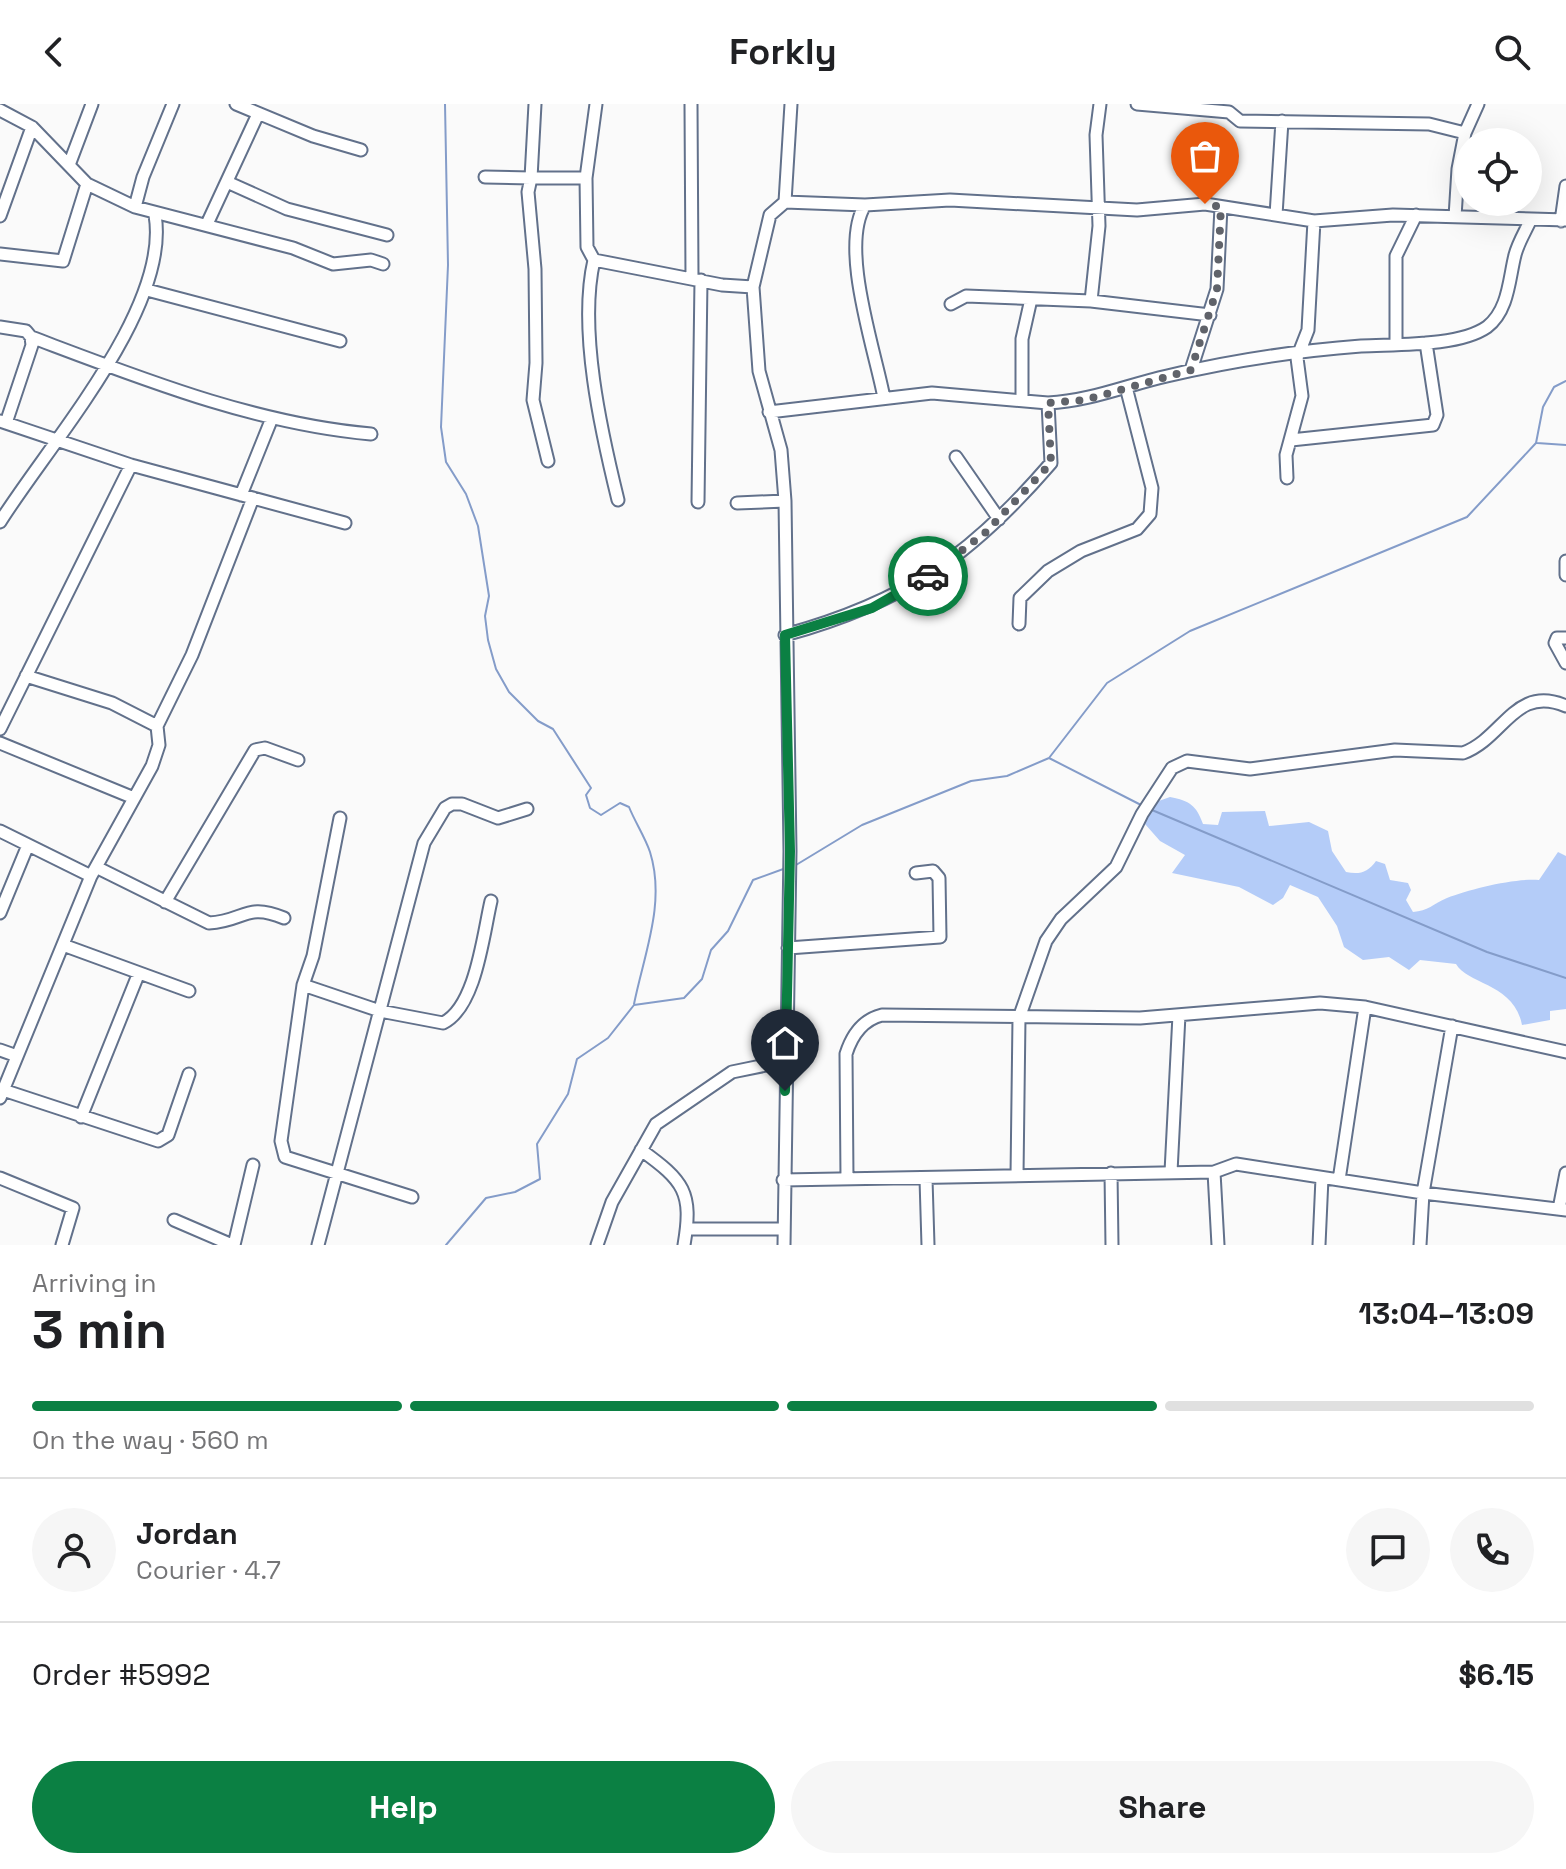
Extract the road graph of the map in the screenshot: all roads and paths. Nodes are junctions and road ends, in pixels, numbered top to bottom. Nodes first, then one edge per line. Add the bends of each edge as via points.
1 (92, 104) edge
2 (173, 104) edge
3 (236, 104) edge
4 (535, 104) edge
5 (596, 104) edge
6 (691, 104) edge
7 (791, 104) edge
8 (1100, 104) edge
9 (1137, 104) edge
10 (1478, 104) edge
11 (1229, 108) edge
12 (0, 110) edge
13 (258, 114) junction
14 (1282, 121) junction
15 (32, 127) junction
16 (1467, 128) edge
17 (1454, 130) edge
18 (361, 150) dead end
19 (69, 165) junction
20 (485, 177) dead end
21 (531, 178) junction
22 (586, 178) junction
23 (227, 182) junction
24 (87, 184) junction
25 (1566, 186) edge
26 (785, 202) junction
27 (865, 205) junction
28 (135, 207) junction
29 (1221, 207) junction
30 (1098, 208) junction
31 (155, 215) junction
32 (1276, 215) junction
33 (1416, 215) junction
34 (0, 216) edge
35 (1455, 217) joint
36 (1563, 220) edge
37 (1314, 221) junction
38 (1530, 221) junction
39 (207, 224) junction
40 (387, 235) dead end
41 (0, 254) edge
42 (594, 260) junction
43 (383, 264) dead end
44 (696, 278) junction
45 (753, 287) junction
46 (147, 290) junction
47 (1031, 299) junction
48 (1091, 301) junction
49 (951, 304) dead end
50 (1210, 315) junction
51 (0, 327) edge
52 (31, 337) junction
53 (340, 341) dead end
54 (1426, 343) junction
55 (1396, 344) junction
56 (1298, 352) junction
57 (106, 365) junction
58 (1191, 370) junction
59 (1126, 387) junction
60 (884, 398) junction
61 (1022, 399) junction
62 (1048, 403) junction
63 (769, 412) junction
64 (272, 418) junction
65 (3, 422) edge
66 (371, 434) dead end
67 (55, 440) junction
68 (1291, 440) junction
69 (956, 457) dead end
70 (548, 461) dead end
71 (131, 465) junction
72 (1287, 478) dead end
73 (247, 496) junction
74 (618, 500) dead end
75 (785, 501) junction
76 (698, 502) dead end
77 (737, 503) dead end
78 (999, 519) junction
79 (0, 522) edge
80 (345, 523) dead end
81 (1566, 561) edge
82 (1566, 575) edge
83 (1019, 624) dead end
84 (785, 635) junction
85 (1566, 638) edge
86 (1566, 663) edge
87 (26, 676) junction
88 (1566, 706) edge
89 (157, 726) junction
90 (0, 729) edge
91 (0, 743) edge
92 (298, 760) dead end
93 (134, 798) junction
94 (527, 809) dead end
95 (340, 818) dead end
96 (0, 831) edge
97 (28, 845) junction
98 (94, 872) junction
99 (916, 873) dead end
100 (491, 901) dead end
101 (165, 902) junction
102 (0, 913) edge
103 (284, 918) dead end
104 (63, 945) junction
105 (788, 948) junction
106 (138, 975) junction
107 (303, 985) junction
108 (189, 991) dead end
109 (1365, 1007) junction
110 (380, 1011) junction
111 (1179, 1015) junction
112 (1019, 1018) junction
113 (1452, 1026) junction
114 (0, 1050) edge
115 (1566, 1052) edge
116 (17, 1056) junction
117 (786, 1061) junction
118 (189, 1074) dead end
119 (2, 1094) edge
120 (81, 1117) junction
121 (641, 1150) junction
122 (253, 1165) dead end
123 (1171, 1172) junction
124 (1214, 1172) junction
125 (1111, 1173) junction
126 (1566, 1173) edge
127 (336, 1175) junction
128 (1017, 1175) junction
129 (0, 1178) edge
130 (1322, 1178) junction
131 (847, 1179) junction
132 (926, 1179) junction
133 (783, 1180) junction
134 (1339, 1180) junction
135 (1423, 1193) junction
136 (412, 1197) dead end
137 (1562, 1209) edge
138 (174, 1220) dead end
139 (687, 1229) junction
140 (784, 1229) junction
141 (62, 1245) edge
142 (233, 1245) edge
143 (318, 1245) edge
144 (597, 1245) edge
145 (684, 1245) edge
146 (784, 1245) edge
147 (928, 1245) edge
148 (1112, 1245) edge
149 (1218, 1245) edge
150 (1319, 1245) edge
151 (1420, 1245) edge

1 - 19 street
2 - 28 street
3 - 13 street
4 - 21 street
5 - 22 street
6 - 44 street
7 - 26 street
8 - 30 street
9 - 11 street
10 - 16 street
11 - 14 street via 1240,121
12 - 15 street
13 - 18 street
13 - 23 street
14 - 17 street via 1429,124
14 - 32 street
15 - 19 street
15 - 34 street
19 - 24 street
20 - 21 street
21 - 22 street
21 - 70 street via 533,400
22 - 42 street via 587,247
23 - 39 street
23 - 40 street via 287,209
24 - 28 street
24 - 41 street via 63,261
25 - 36 street
26 - 27 street
26 - 45 street via 770,215
27 - 30 street via 950,200
27 - 60 street via 856,218 854,243
28 - 31 street
29 - 30 street
29 - 32 street
29 - 50 street via 1217,289
30 - 48 street
31 - 39 street
31 - 46 street via 158,247
32 - 37 street
33 - 35 street
33 - 37 street
33 - 55 street via 1396,256
35 - 38 street
36 - 38 street
37 - 56 street via 1308,330
38 - 54 street via 1516,253 1511,285 1492,322 1477,332
39 - 43 street via 333,264
42 - 44 street
42 - 74 street via 588,286 597,417
44 - 45 street
44 - 76 street
45 - 63 street via 759,371
46 - 53 street
46 - 57 street
47 - 48 street
47 - 49 street via 966,296
47 - 61 street via 1022,339
48 - 50 street
50 - 58 street
51 - 52 street via 26,331
52 - 57 street
52 - 65 street
54 - 55 street
54 - 68 street via 1437,415 1433,425
55 - 56 street
56 - 58 street
56 - 68 street via 1302,396
57 - 64 street
57 - 67 street
58 - 59 street
59 - 62 street via 1085,400
59 - 83 street via 1152,488 1150,514 1137,529 1081,551 1048,571 1020,598
60 - 61 street via 932,393
60 - 63 street
61 - 62 street
62 - 78 street via 1051,463
63 - 75 street via 781,450
64 - 66 street
64 - 73 street
65 - 67 street
67 - 71 street
67 - 79 street
68 - 72 street
69 - 78 street
71 - 73 street
71 - 87 street
73 - 80 street
73 - 89 street via 192,655
75 - 77 street
75 - 84 street
78 - 84 street via 939,569 872,608
81 - 82 street
84 - 105 street
85 - 86 street via 1555,643
87 - 89 street via 112,703
87 - 90 street
88 - 112 street via 1527,702 1463,753 1395,750 1243,770 1179,763 1142,814 1116,867 1061,919 1046,941
89 - 93 street via 159,745
91 - 93 street
92 - 101 street via 265,748 255,750
93 - 98 street
94 - 110 street via 498,818 462,804 445,808 424,843
95 - 107 street
96 - 97 street
97 - 98 street
97 - 102 street
98 - 101 street
98 - 104 street
99 - 105 street via 937,874 940,937
100 - 110 street via 474,974 455,1017 436,1024
101 - 103 street via 209,923 255,909
104 - 106 street
104 - 116 street
105 - 117 street
106 - 108 street
106 - 120 street
107 - 110 street
107 - 127 street via 281,1141 285,1157
109 - 111 street via 1320,1003
109 - 113 street
109 - 134 street
110 - 127 street
111 - 112 street
111 - 123 street
112 - 128 street
112 - 131 street via 882,1015 861,1026 846,1054
113 - 115 street
113 - 135 street
114 - 116 street
116 - 119 street
117 - 121 street via 732,1072 656,1124
117 - 133 street
118 - 120 street via 165,1139
119 - 120 street
121 - 139 street via 683,1187 689,1204
121 - 144 street via 612,1202
122 - 142 street
123 - 124 street
123 - 125 street
124 - 130 street via 1236,1164
124 - 149 street
125 - 128 street
125 - 148 street
126 - 137 street
127 - 136 street
127 - 143 street
128 - 132 street
129 - 141 street via 70,1205 73,1213
130 - 134 street
130 - 150 street
131 - 132 street
131 - 133 street
132 - 147 street
133 - 140 street
134 - 135 street
135 - 137 street
135 - 151 street
138 - 142 street
139 - 140 street
139 - 145 street
140 - 146 street

